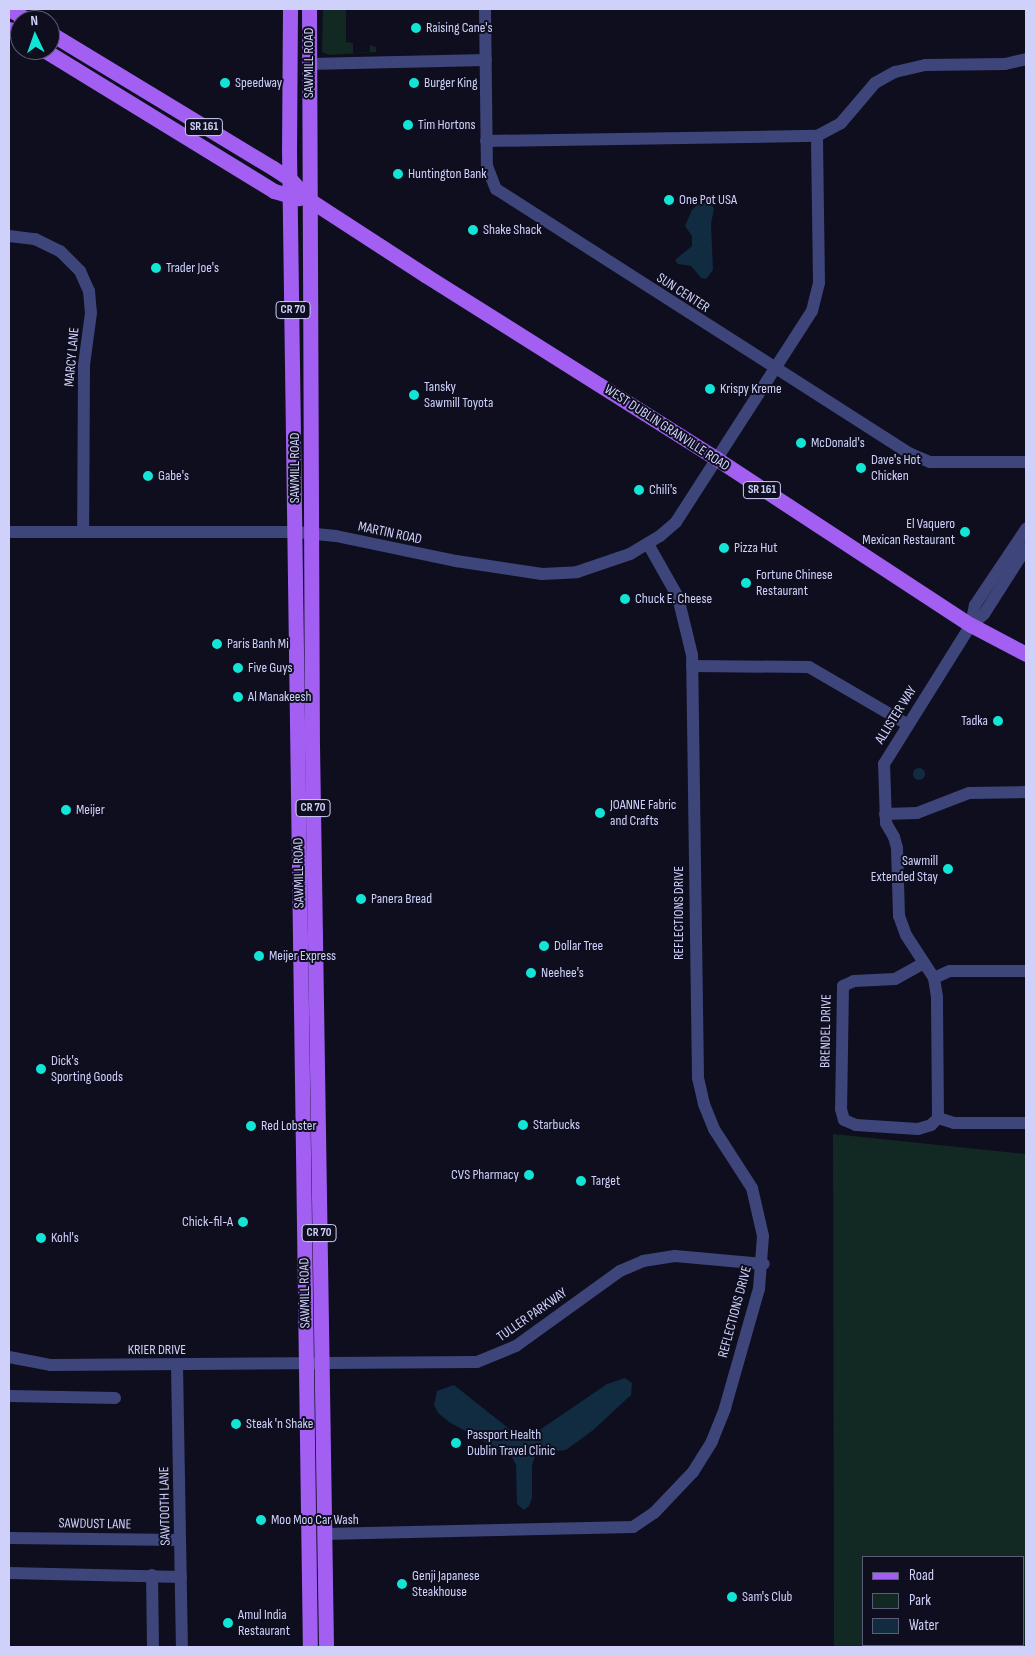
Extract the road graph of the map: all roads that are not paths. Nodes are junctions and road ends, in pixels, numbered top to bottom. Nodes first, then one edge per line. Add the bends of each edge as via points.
1 (290, 9) edge
2 (309, 9) edge
3 (485, 9) edge
4 (60, 39) edge
5 (1026, 59) edge
6 (60, 60) edge
7 (486, 60) junction
8 (309, 64) junction
9 (817, 136) junction
10 (486, 141) junction
11 (290, 179) junction
12 (290, 196) junction
13 (308, 199) junction
14 (9, 236) edge
15 (776, 369) junction
16 (716, 459) junction
17 (1026, 462) edge
18 (1026, 529) edge
19 (83, 531) junction
20 (9, 532) edge
21 (303, 533) junction
22 (648, 544) junction
23 (1026, 548) edge
24 (971, 625) junction
25 (1026, 654) edge
26 (692, 666) junction
27 (907, 724) junction
28 (1026, 792) edge
29 (885, 814) junction
30 (924, 963) junction
31 (1026, 970) edge
32 (934, 978) junction
33 (938, 1118) junction
34 (1026, 1123) edge
35 (764, 1264) junction
36 (9, 1357) edge
37 (177, 1365) junction
38 (314, 1365) junction
39 (9, 1396) edge
40 (115, 1398) dead end
41 (324, 1534) junction
42 (9, 1538) edge
43 (180, 1540) junction
44 (181, 1571) junction
45 (9, 1574) edge
46 (152, 1575) junction
47 (154, 1647) edge
48 (182, 1647) edge
49 (310, 1647) edge
50 (326, 1647) edge

1 - 11 main road, SAWMILL ROAD / CR 70
2 - 8 main road, SAWMILL ROAD / CR 70
3 - 7 street, SUN CENTER
4 - 11 main road, WEST DUBLIN GRANVILLE ROAD / SR 161
5 - 9 street via 1005,64 925,65 895,72 875,82 841,123
6 - 12 main road, WEST DUBLIN GRANVILLE ROAD / SR 161 via 274,191
7 - 8 street
7 - 10 street, SUN CENTER
8 - 13 main road, SAWMILL ROAD / CR 70
9 - 10 street
9 - 15 street, MARTIN ROAD via 818,291 812,311
10 - 15 street, SUN CENTER via 488,175 505,197
11 - 12 main road, SAWMILL ROAD / CR 70
11 - 13 main road, WEST DUBLIN GRANVILLE ROAD / SR 161
12 - 13 main road, WEST DUBLIN GRANVILLE ROAD / SR 161
12 - 21 main road, SAWMILL ROAD / CR 70
13 - 16 main road, WEST DUBLIN GRANVILLE ROAD / SR 161
13 - 21 main road, SAWMILL ROAD / CR 70
14 - 19 street, MARCY LANE via 34,240 60,251 80,271 89,291 91,313 84,365
15 - 16 street, MARTIN ROAD
15 - 17 street, SUN CENTER via 918,458 947,463
16 - 22 street, MARTIN ROAD via 676,522
16 - 24 main road, WEST DUBLIN GRANVILLE ROAD / SR 161
18 - 24 street via 975,605
19 - 20 street, MARTIN ROAD
19 - 21 street, MARTIN ROAD
21 - 22 street, MARTIN ROAD via 542,574 595,567
21 - 38 main road, SAWMILL ROAD / CR 70
22 - 26 street, REFLECTIONS DRIVE via 682,607
23 - 24 street via 984,614
24 - 25 main road, WEST DUBLIN GRANVILLE ROAD / SR 161
24 - 27 street, ALLISTER WAY
26 - 27 street via 810,667
26 - 35 street, REFLECTIONS DRIVE via 697,1071 709,1117 756,1200
27 - 29 street, ALLISTER WAY via 884,764
28 - 29 street via 969,793 917,813
29 - 30 street, ALLISTER WAY via 897,848 901,923
30 - 32 street, ALLISTER WAY
30 - 33 street, BRENDEL DRIVE via 895,980 848,983 840,991 841,1115 856,1125 918,1129 931,1125
31 - 32 street via 950,971
32 - 33 street, ALLISTER WAY
33 - 34 street via 954,1123
35 - 38 street, TULLER PARKWAY via 675,1256 643,1261 620,1271 516,1346 487,1360
35 - 41 street, REFLECTIONS DRIVE via 752,1318 712,1442 693,1472 644,1522 626,1529
36 - 37 street, KRIER DRIVE via 51,1365
37 - 38 street, KRIER DRIVE
37 - 43 street, SAWTOOTH LANE
38 - 41 main road, SAWMILL ROAD / CR 70
38 - 49 main road, SAWMILL ROAD / CR 70
39 - 40 street
41 - 50 main road, SAWMILL ROAD / CR 70
42 - 43 street, SAWDUST LANE
43 - 44 street, SAWTOOTH LANE
44 - 46 street via 161,1569
44 - 48 street, SAWTOOTH LANE
45 - 46 street
46 - 47 street

